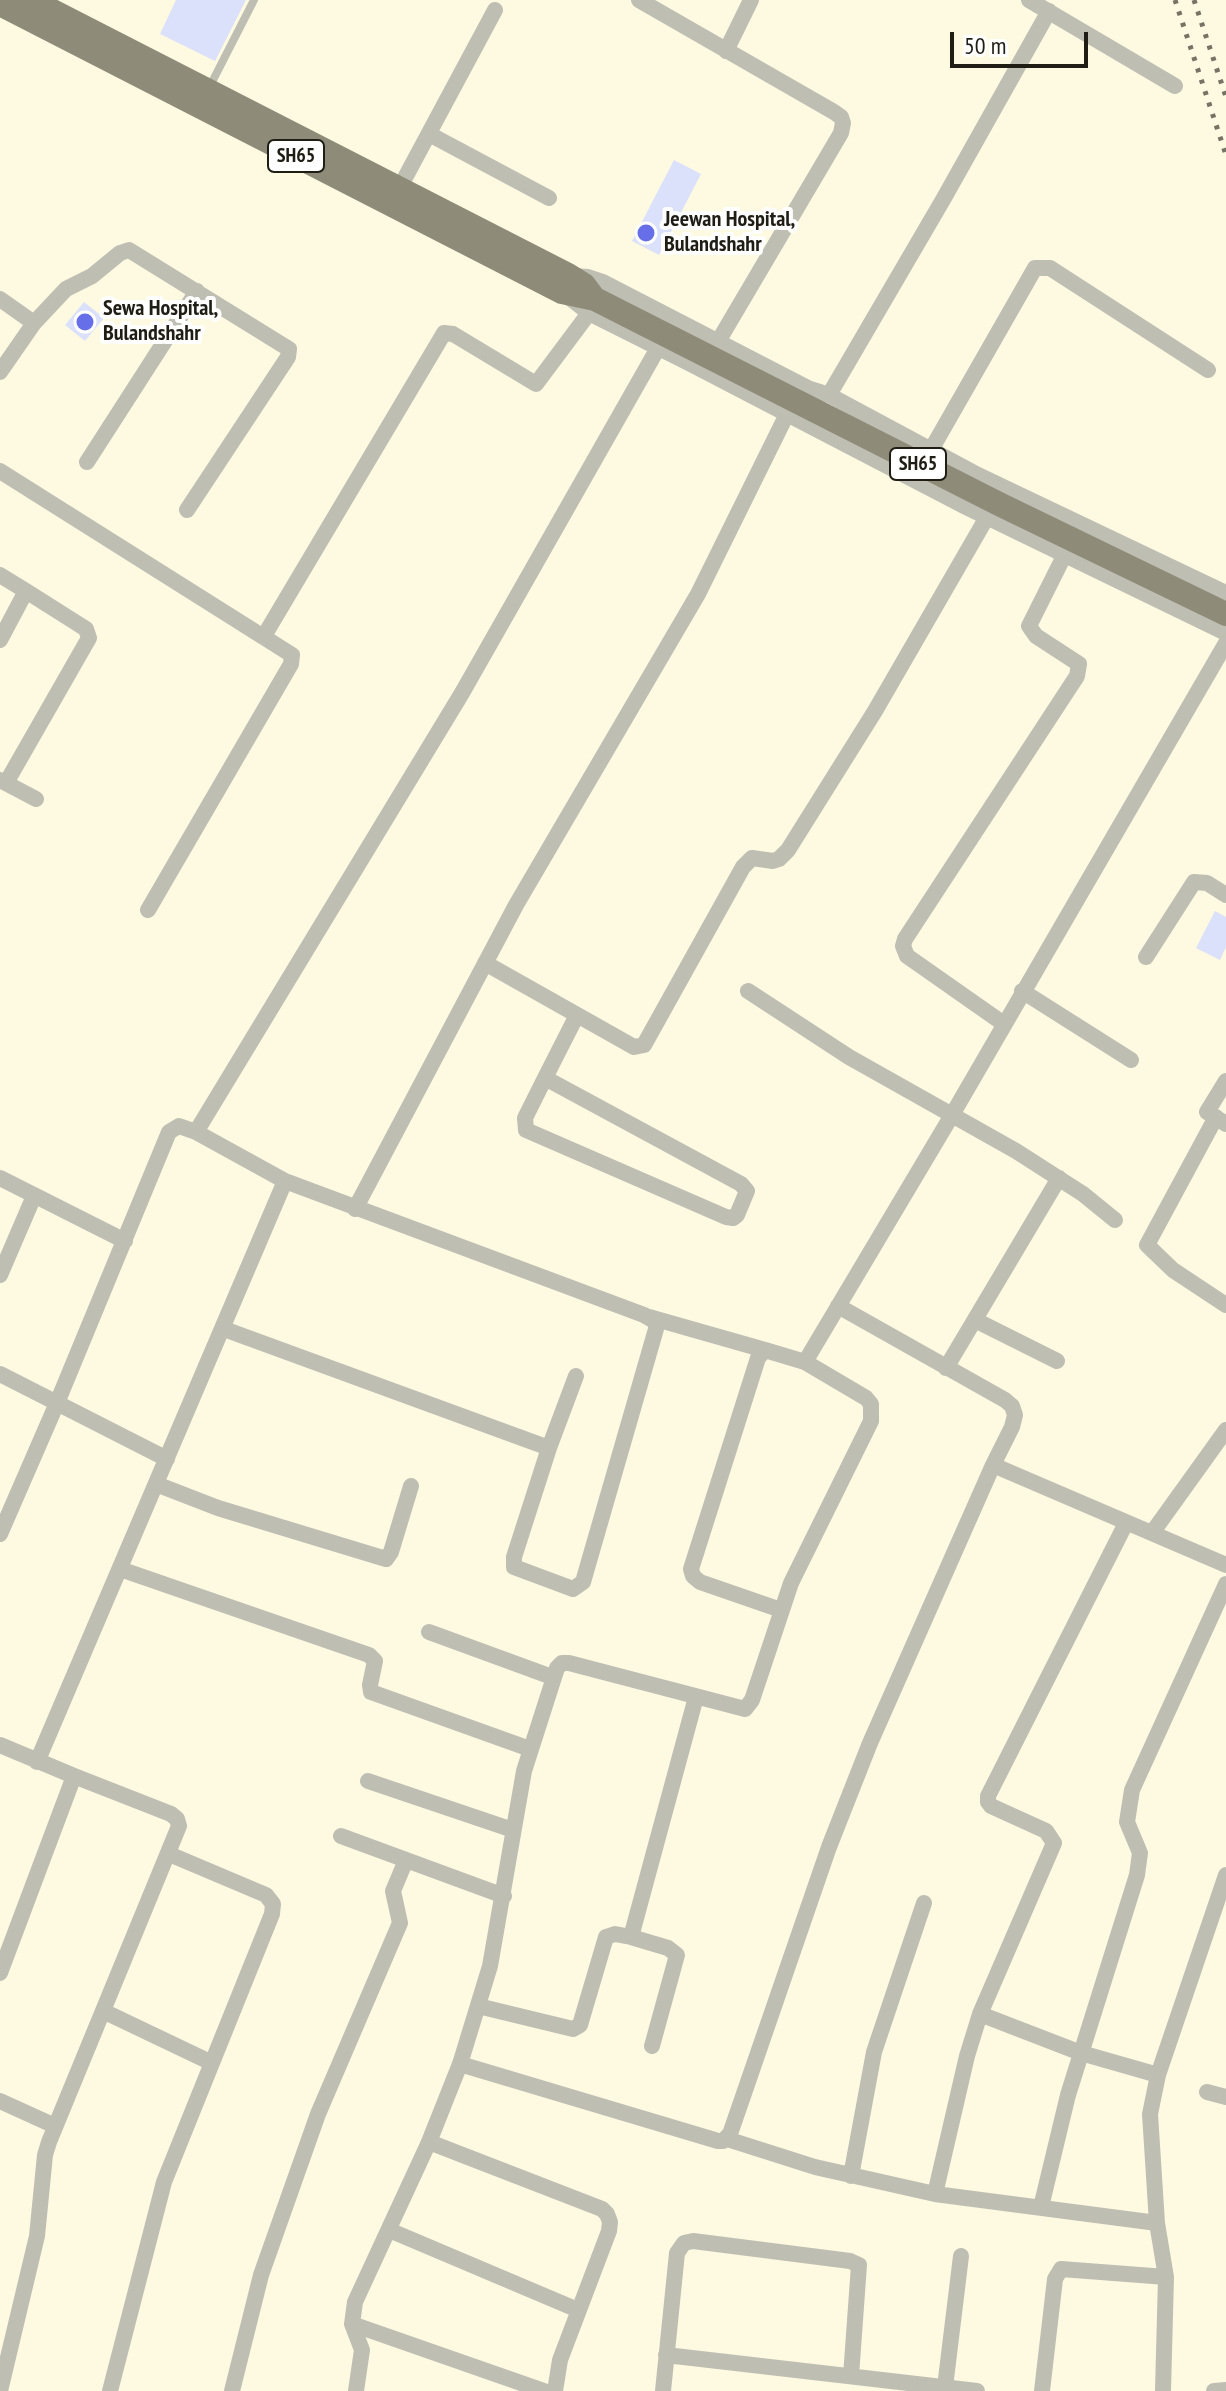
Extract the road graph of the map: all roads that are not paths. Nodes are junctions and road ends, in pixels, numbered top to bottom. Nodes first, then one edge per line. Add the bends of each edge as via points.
1 (31, 0) edge
2 (254, 0) edge
3 (639, 0) edge
4 (751, 0) edge
5 (1029, 0) edge
6 (0, 4) edge
7 (58, 6) edge
8 (495, 10) dead end
9 (1049, 11) junction
10 (726, 51) junction
11 (1175, 86) dead end
12 (208, 90) junction
13 (429, 134) junction
14 (399, 189) junction
15 (549, 198) dead end
16 (565, 284) junction
17 (197, 291) junction
18 (0, 299) edge
19 (592, 306) junction
20 (34, 323) junction
21 (719, 340) junction
22 (658, 348) junction
23 (1208, 370) dead end
24 (0, 372) edge
25 (829, 395) junction
26 (787, 414) junction
27 (931, 450) junction
28 (87, 462) dead end
29 (0, 471) edge
30 (187, 510) dead end
31 (987, 517) junction
32 (1065, 554) junction
33 (0, 575) edge
34 (26, 591) junction
35 (1226, 593) edge
36 (1226, 614) edge
37 (1226, 633) edge
38 (264, 636) junction
39 (0, 640) edge
40 (1226, 643) edge
41 (3, 781) edge
42 (36, 799) dead end
43 (1226, 895) edge
44 (148, 910) dead end
45 (1146, 957) dead end
46 (485, 963) junction
47 (748, 991) dead end
48 (1022, 991) junction
49 (577, 1015) junction
50 (1004, 1024) junction
51 (1131, 1060) dead end
52 (545, 1078) junction
53 (1226, 1081) edge
54 (952, 1115) junction
55 (1221, 1120) edge
56 (196, 1132) junction
57 (0, 1178) edge
58 (1059, 1178) junction
59 (285, 1181) junction
60 (34, 1196) junction
61 (355, 1209) junction
62 (1115, 1220) dead end
63 (125, 1241) junction
64 (0, 1275) edge
65 (1226, 1305) edge
66 (838, 1306) junction
67 (644, 1315) junction
68 (975, 1320) junction
69 (224, 1329) junction
70 (765, 1350) junction
71 (1057, 1361) dead end
72 (805, 1362) junction
73 (946, 1368) junction
74 (0, 1374) edge
75 (576, 1376) dead end
76 (57, 1403) junction
77 (1226, 1430) edge
78 (549, 1448) junction
79 (167, 1459) junction
80 (993, 1465) junction
81 (156, 1484) junction
82 (411, 1486) dead end
83 (1126, 1523) junction
84 (1152, 1533) junction
85 (0, 1534) edge
86 (1226, 1565) edge
87 (120, 1569) junction
88 (1226, 1584) edge
89 (781, 1610) junction
90 (429, 1632) dead end
91 (552, 1677) junction
92 (696, 1697) junction
93 (0, 1745) edge
94 (530, 1749) junction
95 (37, 1762) junction
96 (74, 1776) junction
97 (368, 1781) dead end
98 (513, 1830) junction
99 (341, 1836) dead end
100 (169, 1854) junction
101 (406, 1860) junction
102 (1226, 1875) edge
103 (504, 1896) junction
104 (924, 1903) dead end
105 (631, 1937) junction
106 (0, 1973) edge
107 (478, 2006) junction
108 (103, 2011) junction
109 (980, 2014) junction
110 (652, 2046) dead end
111 (1081, 2053) junction
112 (212, 2063) junction
113 (460, 2064) junction
114 (1158, 2075) junction
115 (1207, 2092) dead end
116 (1226, 2097) edge
117 (0, 2101) edge
118 (55, 2126) junction
119 (727, 2139) junction
120 (429, 2142) junction
121 (851, 2176) junction
122 (935, 2194) junction
123 (1041, 2207) junction
124 (1157, 2223) junction
125 (389, 2230) junction
126 (961, 2256) dead end
127 (1166, 2277) junction
128 (578, 2310) junction
129 (352, 2324) junction
130 (666, 2355) junction
131 (851, 2376) junction
132 (883, 2385) edge
133 (945, 2387) junction
134 (1226, 2390) edge
135 (0, 2391) edge
136 (110, 2391) edge
137 (232, 2391) edge
138 (356, 2391) edge
139 (544, 2391) edge
140 (555, 2391) edge
141 (663, 2391) edge
142 (977, 2391) edge
143 (1042, 2391) edge
144 (1163, 2391) edge
145 (1214, 2391) edge

1 - 7 main road, SH65
2 - 12 lane
3 - 10 street
4 - 10 street
5 - 9 street
6 - 16 main road, SH65
7 - 12 main road, SH65
8 - 13 street
9 - 11 street
9 - 25 street
10 - 21 street via 834,112 843,123
12 - 14 main road, SH65
13 - 14 street
13 - 15 street
14 - 16 main road, SH65
16 - 19 main road, SH65
16 - 21 street via 588,277 603,282
17 - 20 street via 124,250 105,268 66,289
17 - 28 street
17 - 30 street via 290,352
18 - 20 street
19 - 22 street
19 - 36 main road, SH65
19 - 38 street via 536,384 444,333
20 - 24 street
21 - 25 street
22 - 26 street
22 - 56 street via 462,693
23 - 27 street via 1050,268 1035,268
25 - 27 street
26 - 31 street
26 - 46 street via 691,608
27 - 35 street
29 - 38 street
31 - 32 street
31 - 49 street via 788,850 773,861 752,858 743,867 644,1045 634,1047
32 - 37 street
32 - 50 street via 1029,626 1079,664 1077,676 903,946 907,956
33 - 34 street
34 - 39 street
34 - 41 street via 86,629 89,638
38 - 44 street via 289,652 291,664
40 - 48 street
41 - 42 street
43 - 45 street via 1194,882
46 - 49 street
46 - 61 street
47 - 54 street
48 - 50 street
48 - 51 street
49 - 52 street
50 - 54 street
52 - 52 street via 525,1118 526,1130 726,1217 737,1215 747,1191 741,1184
53 - 55 street via 1207,1112
54 - 58 street
54 - 66 street
55 - 65 street via 1147,1245 1173,1270
56 - 59 street
56 - 63 street via 179,1126 169,1132
57 - 60 street
58 - 62 street
58 - 68 street
59 - 61 street
59 - 69 street
60 - 63 street
60 - 64 street
61 - 67 street
63 - 76 street
66 - 72 street
66 - 73 street
67 - 70 street
67 - 78 street via 656,1322 656,1329 583,1582 573,1589 519,1570 513,1562
68 - 71 street
68 - 73 street
69 - 78 street
69 - 79 street
70 - 72 street
70 - 89 street via 758,1358 691,1569 700,1582
72 - 89 street via 866,1398 872,1412
73 - 80 street via 1012,1406 1012,1427
74 - 76 street
75 - 78 street
76 - 79 street
76 - 85 street
77 - 84 street
79 - 81 street
80 - 83 street
80 - 119 street via 870,1743
81 - 82 street via 386,1559
81 - 87 street
83 - 84 street
83 - 109 street via 988,1796 991,1806 1046,1831 1054,1843
84 - 86 street
87 - 94 street via 369,1655 375,1661 371,1692
87 - 95 street
88 - 111 street via 1132,1790 1127,1822 1140,1853 1137,1875
89 - 92 street via 749,1705 739,1709
90 - 91 street
91 - 92 street via 562,1663 569,1663
91 - 94 street
92 - 105 street
93 - 95 street
94 - 98 street
95 - 96 street
96 - 100 street via 171,1814 179,1826
96 - 106 street
97 - 98 street
98 - 103 street
99 - 101 street
100 - 108 street
100 - 112 street via 266,1895 273,1904
101 - 103 street
101 - 137 street via 393,1891 400,1923 318,2114 261,2275
102 - 114 street
103 - 107 street
104 - 121 street via 874,2052
105 - 107 street via 606,1937 578,2028
105 - 110 street via 677,1955
107 - 113 street
108 - 112 street
108 - 118 street
109 - 111 street
109 - 122 street
111 - 114 street
111 - 123 street
112 - 136 street via 164,2182
113 - 119 street via 718,2141
113 - 120 street
114 - 124 street via 1150,2114
115 - 116 street
117 - 118 street
118 - 135 street via 45,2155 37,2236
119 - 121 street
120 - 125 street
120 - 128 street via 607,2214 609,2231
121 - 122 street
122 - 123 street
123 - 124 street
124 - 127 street
125 - 128 street
125 - 129 street via 355,2302
126 - 133 street
127 - 143 street via 1061,2269 1055,2279
127 - 144 street
128 - 140 street
129 - 138 street via 362,2350
129 - 139 street
130 - 131 street
130 - 131 street via 677,2253 693,2241 859,2265
130 - 141 street
131 - 132 street
132 - 133 street
133 - 142 street
134 - 145 street

